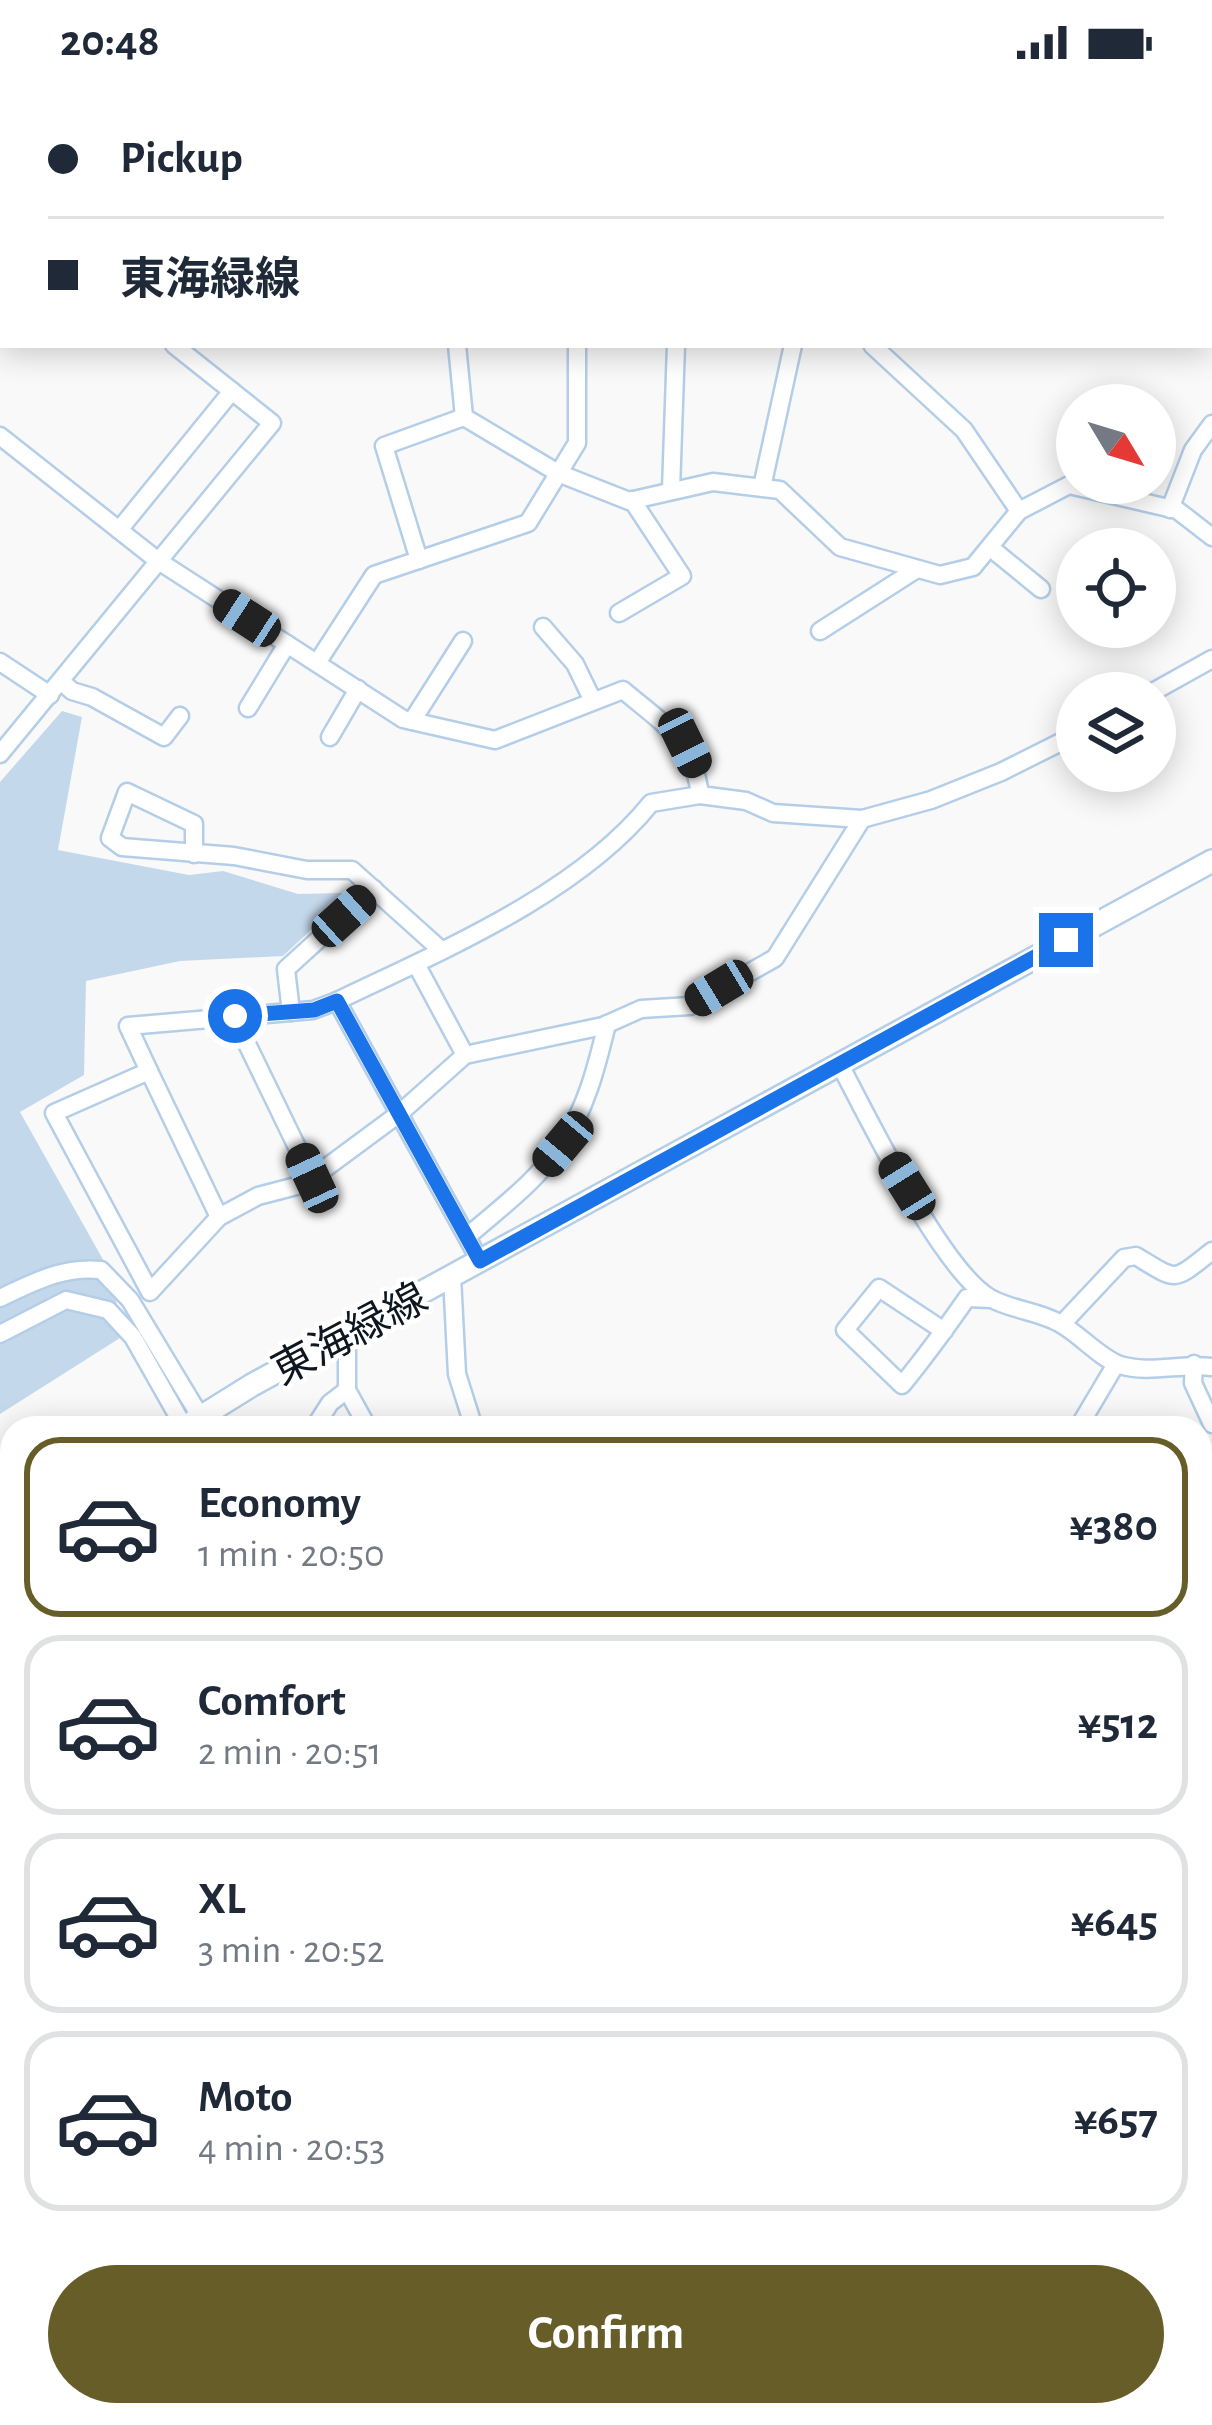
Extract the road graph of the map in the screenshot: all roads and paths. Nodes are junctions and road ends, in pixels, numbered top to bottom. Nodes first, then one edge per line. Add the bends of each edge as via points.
1 (178, 348) edge
2 (458, 348) edge
3 (578, 348) edge
4 (676, 348) edge
5 (792, 348) edge
6 (875, 348) edge
7 (232, 391) junction
8 (464, 417) junction
9 (1212, 424) edge
10 (0, 436) edge
11 (559, 473) junction
12 (762, 487) junction
13 (671, 490) junction
14 (632, 500) junction
15 (1170, 509) junction
16 (1019, 512) junction
17 (119, 530) junction
18 (1212, 537) edge
19 (992, 549) junction
20 (157, 560) junction
21 (418, 560) junction
22 (917, 569) junction
23 (1041, 589) dead end
24 (619, 613) dead end
25 (543, 627) dead end
26 (820, 631) dead end
27 (463, 641) dead end
28 (287, 644) junction
29 (1212, 659) edge
30 (0, 662) edge
31 (317, 663) junction
32 (1176, 679) edge
33 (56, 688) junction
34 (358, 689) junction
35 (593, 701) junction
36 (248, 708) dead end
37 (180, 716) dead end
38 (412, 721) junction
39 (330, 737) dead end
40 (1056, 744) edge
41 (0, 754) edge
42 (700, 795) junction
43 (862, 819) junction
44 (194, 854) junction
45 (1212, 861) edge
46 (374, 889) junction
47 (441, 950) junction
48 (416, 964) junction
49 (337, 1001) junction
50 (291, 1012) junction
51 (235, 1016) junction
52 (608, 1024) junction
53 (465, 1055) junction
54 (841, 1065) junction
55 (149, 1071) junction
56 (400, 1113) junction
57 (312, 1178) junction
58 (219, 1217) junction
59 (468, 1236) junction
60 (1212, 1251) edge
61 (480, 1261) junction
62 (452, 1277) junction
63 (0, 1298) edge
64 (992, 1299) junction
65 (1062, 1324) junction
66 (944, 1330) junction
67 (0, 1334) edge
68 (346, 1334) junction
69 (1116, 1364) junction
70 (1203, 1366) edge
71 (346, 1390) junction
72 (184, 1416) edge
73 (185, 1416) edge
74 (203, 1416) edge
75 (322, 1416) edge
76 (361, 1416) edge
77 (470, 1416) edge
78 (1085, 1416) edge
79 (1208, 1416) edge

1 - 7 street
2 - 8 street
3 - 11 street via 577,443
4 - 13 street
5 - 12 street
6 - 16 street via 964,430
7 - 17 street
7 - 20 street via 272,423
8 - 11 street
8 - 21 street via 384,446
9 - 15 street via 1192,450
10 - 17 street
11 - 14 street
11 - 21 street via 528,523
12 - 13 street via 713,482
12 - 22 street via 780,490 840,547
13 - 14 street
14 - 24 street via 682,576
15 - 16 street via 1069,485
15 - 18 street
16 - 19 street
17 - 20 street
19 - 22 street via 957,572
19 - 23 street
20 - 28 street
20 - 33 street
21 - 31 street via 374,575
22 - 26 street
25 - 35 street
27 - 38 street
28 - 31 street
28 - 36 street
29 - 32 street
30 - 33 street
31 - 34 street
33 - 37 street via 92,697 164,737
33 - 41 street
34 - 38 street
34 - 39 street
35 - 38 street via 495,740
35 - 42 street via 623,690 685,743
40 - 43 street via 949,793
42 - 43 street via 773,813
42 - 47 street via 651,802 632,827 550,890
43 - 52 street via 776,958 690,1006 641,1009
44 - 44 street via 122,848 110,838 127,792 194,824
44 - 46 street via 352,869
45 - 54 main road, 東海緑線
46 - 47 street
46 - 50 street via 286,969
47 - 48 street
48 - 49 street
48 - 53 street
49 - 50 street
49 - 56 street
50 - 51 street
51 - 55 street via 128,1026
51 - 57 street
52 - 53 street
52 - 59 street via 563,1144
53 - 56 street
54 - 61 main road, 東海緑線
54 - 64 street via 964,1279
55 - 58 street
55 - 58 street via 54,1114 151,1292
56 - 57 street
56 - 59 street
57 - 58 street
59 - 61 street
60 - 65 street via 1170,1277 1136,1256 1124,1258
61 - 62 main road, 東海緑線
62 - 68 main road, 東海緑線
62 - 77 street via 457,1374
63 - 73 street via 54,1273 100,1270 130,1300
64 - 65 street
64 - 66 street via 967,1298
65 - 69 street
66 - 66 street via 902,1384 845,1330 879,1288
67 - 72 street via 66,1300 108,1310
68 - 71 street
68 - 74 main road, 東海緑線
69 - 70 street
69 - 78 street
70 - 79 street via 1193,1384
71 - 75 street
71 - 76 street

